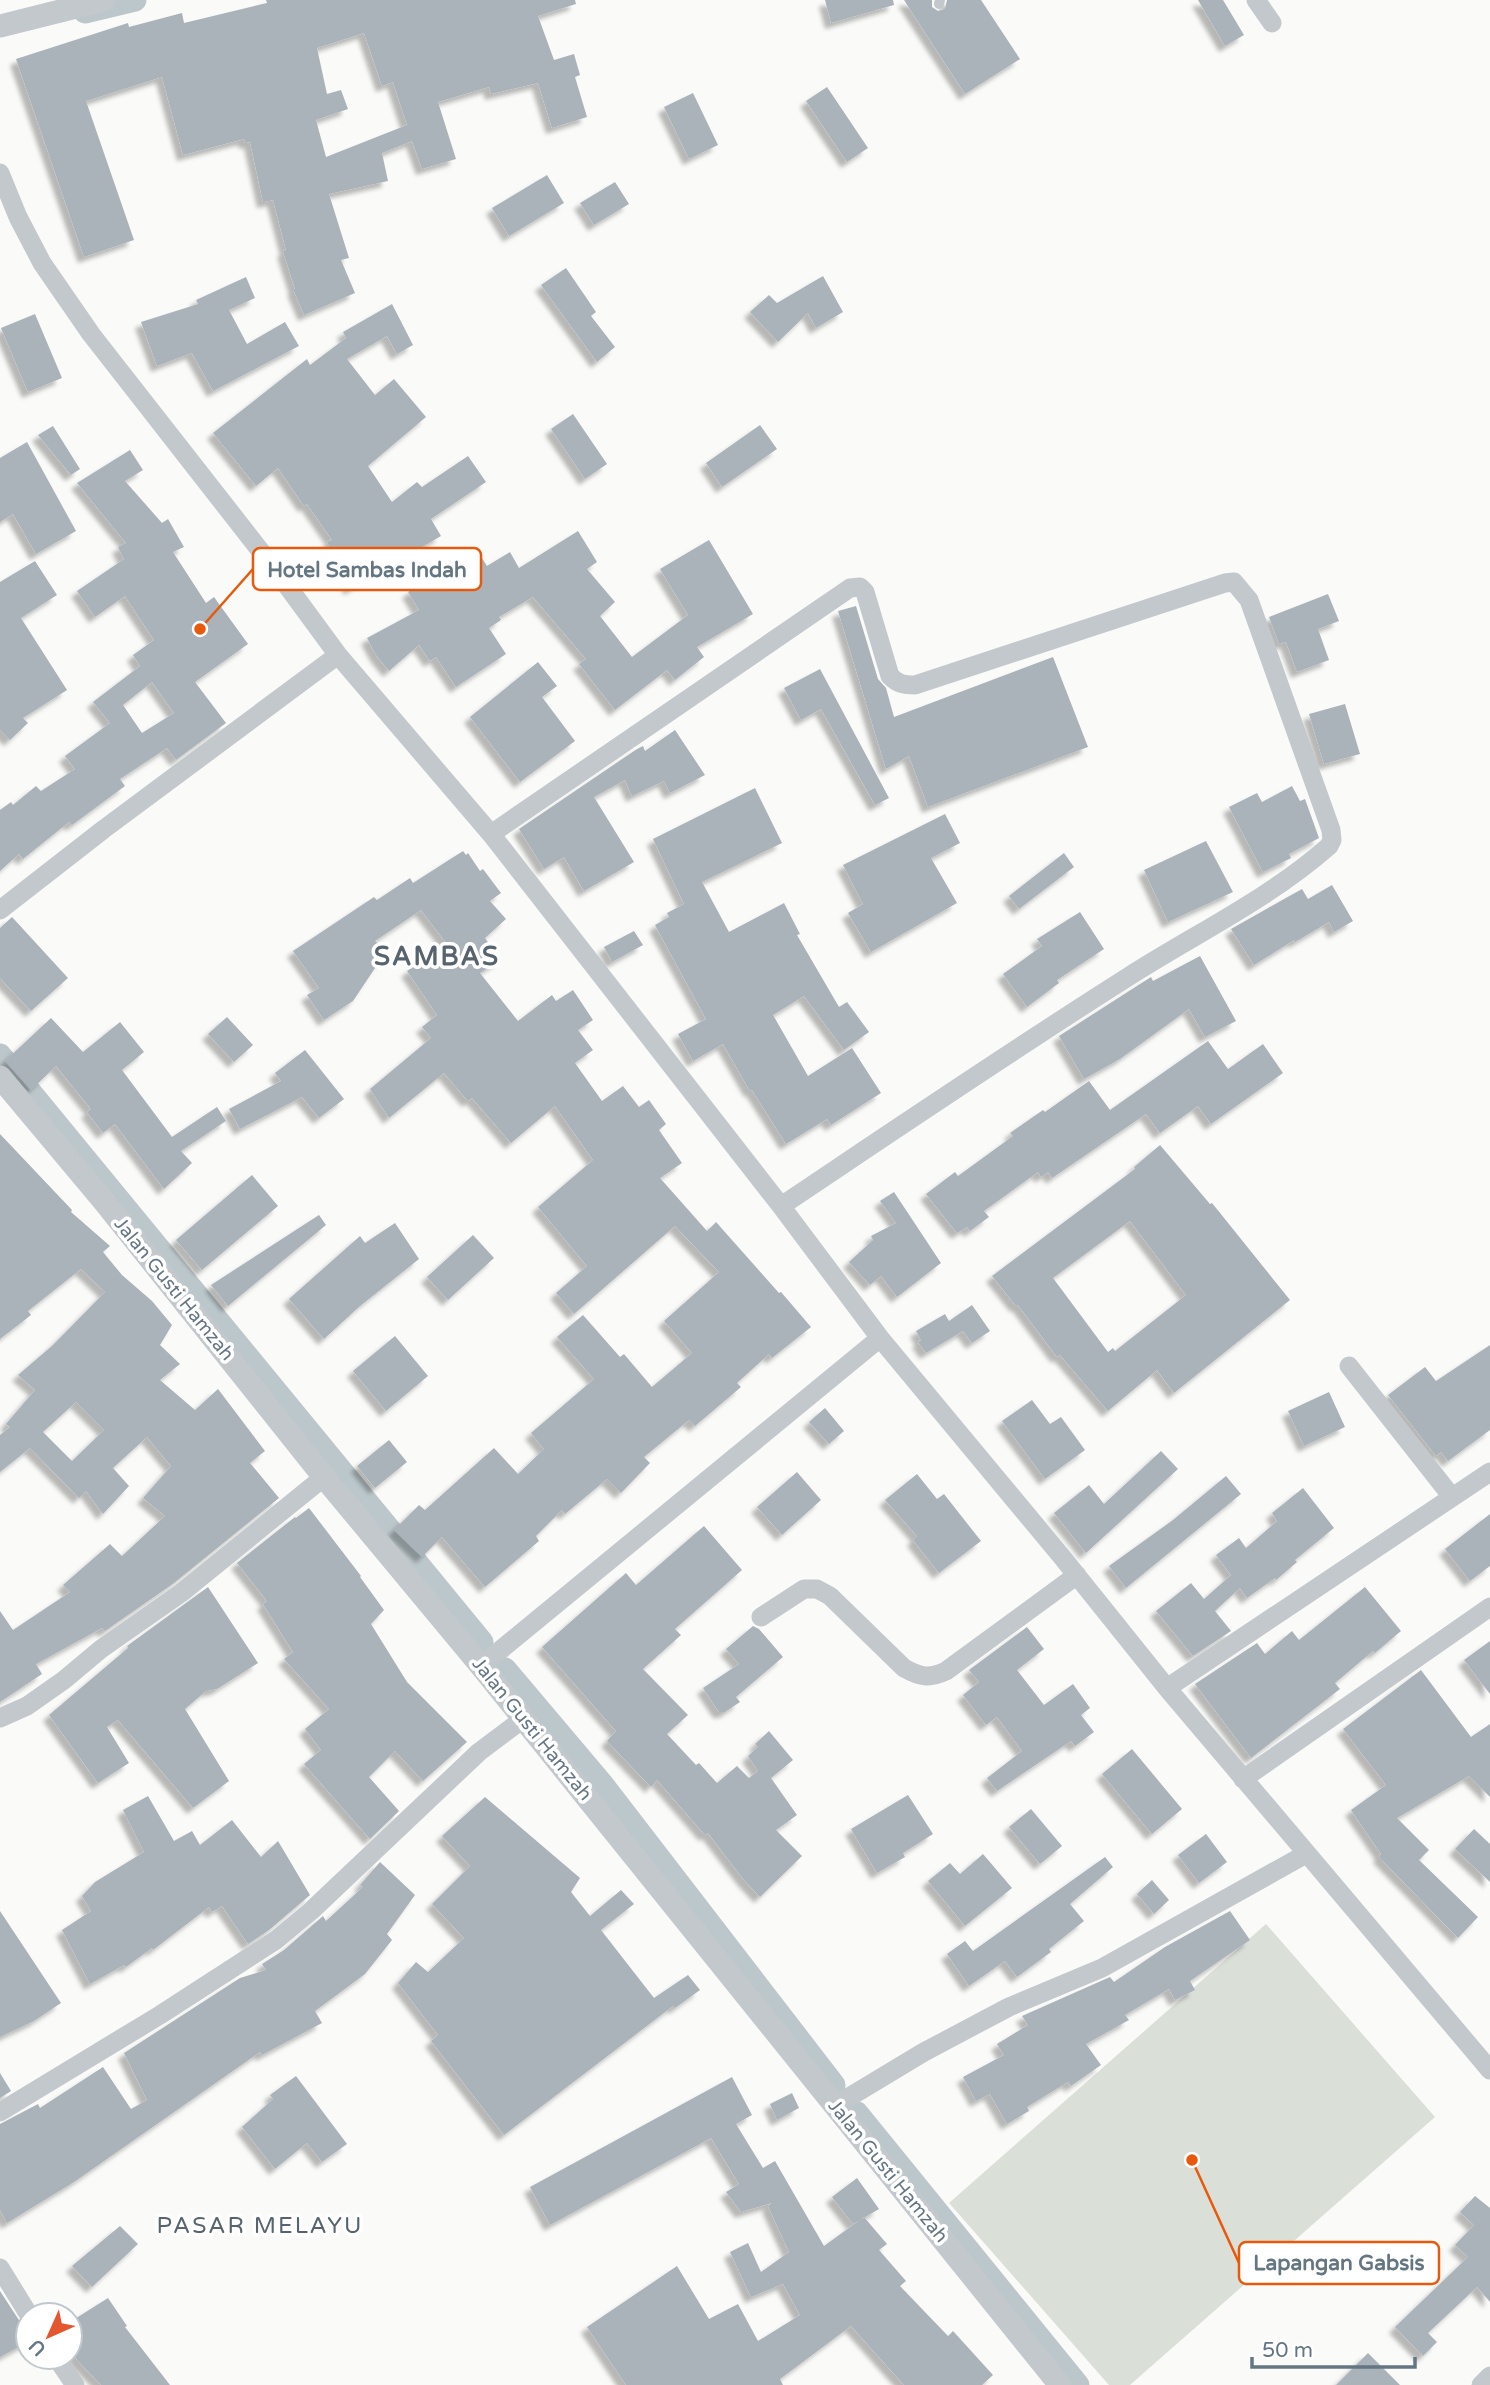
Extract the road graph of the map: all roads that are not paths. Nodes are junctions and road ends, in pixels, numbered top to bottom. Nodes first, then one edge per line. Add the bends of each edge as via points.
1 (104, 0) edge
2 (1256, 0) edge
3 (66, 5) edge
4 (1272, 23) dead end
5 (0, 26) edge
6 (0, 173) edge
7 (9, 221) edge
8 (338, 655) junction
9 (492, 834) junction
10 (0, 910) edge
11 (0, 1077) edge
12 (781, 1206) junction
13 (880, 1338) junction
14 (1349, 1366) dead end
15 (1490, 1472) edge
16 (324, 1477) junction
17 (1452, 1497) junction
18 (1077, 1575) junction
19 (1490, 1607) edge
20 (761, 1617) dead end
21 (481, 1666) junction
22 (1167, 1688) junction
23 (0, 1718) edge
24 (523, 1719) junction
25 (1243, 1779) junction
26 (1306, 1854) junction
27 (1490, 2070) edge
28 (835, 2105) junction
29 (0, 2112) edge
30 (3, 2273) edge
31 (20, 2301) edge
32 (1490, 2376) edge
33 (1060, 2385) edge
34 (1481, 2385) edge

1 - 3 street
2 - 4 street
3 - 5 street
6 - 7 street
7 - 8 street
8 - 9 street
8 - 10 street
9 - 12 street
9 - 12 street via 856,586 865,592 890,676 906,685 1225,583 1234,582 1249,600 1331,830 1329,846 1282,883 1002,1058
11 - 16 street, Jalan Gusti Hamzah
12 - 13 street
13 - 18 street
13 - 21 street
14 - 17 street
15 - 17 street
16 - 21 street, Jalan Gusti Hamzah
16 - 23 street via 181,1593 27,1706
17 - 22 street
18 - 20 street via 931,1678 904,1668 817,1589 804,1589
18 - 22 street
19 - 25 street
21 - 24 street, Jalan Gusti Hamzah
22 - 25 street
24 - 28 street, Jalan Gusti Hamzah
24 - 29 street via 478,1752 276,1940
25 - 26 street
26 - 27 street
26 - 28 street via 1102,1968 1009,2007
28 - 33 street, Jalan Gusti Hamzah
30 - 31 street
32 - 34 street

